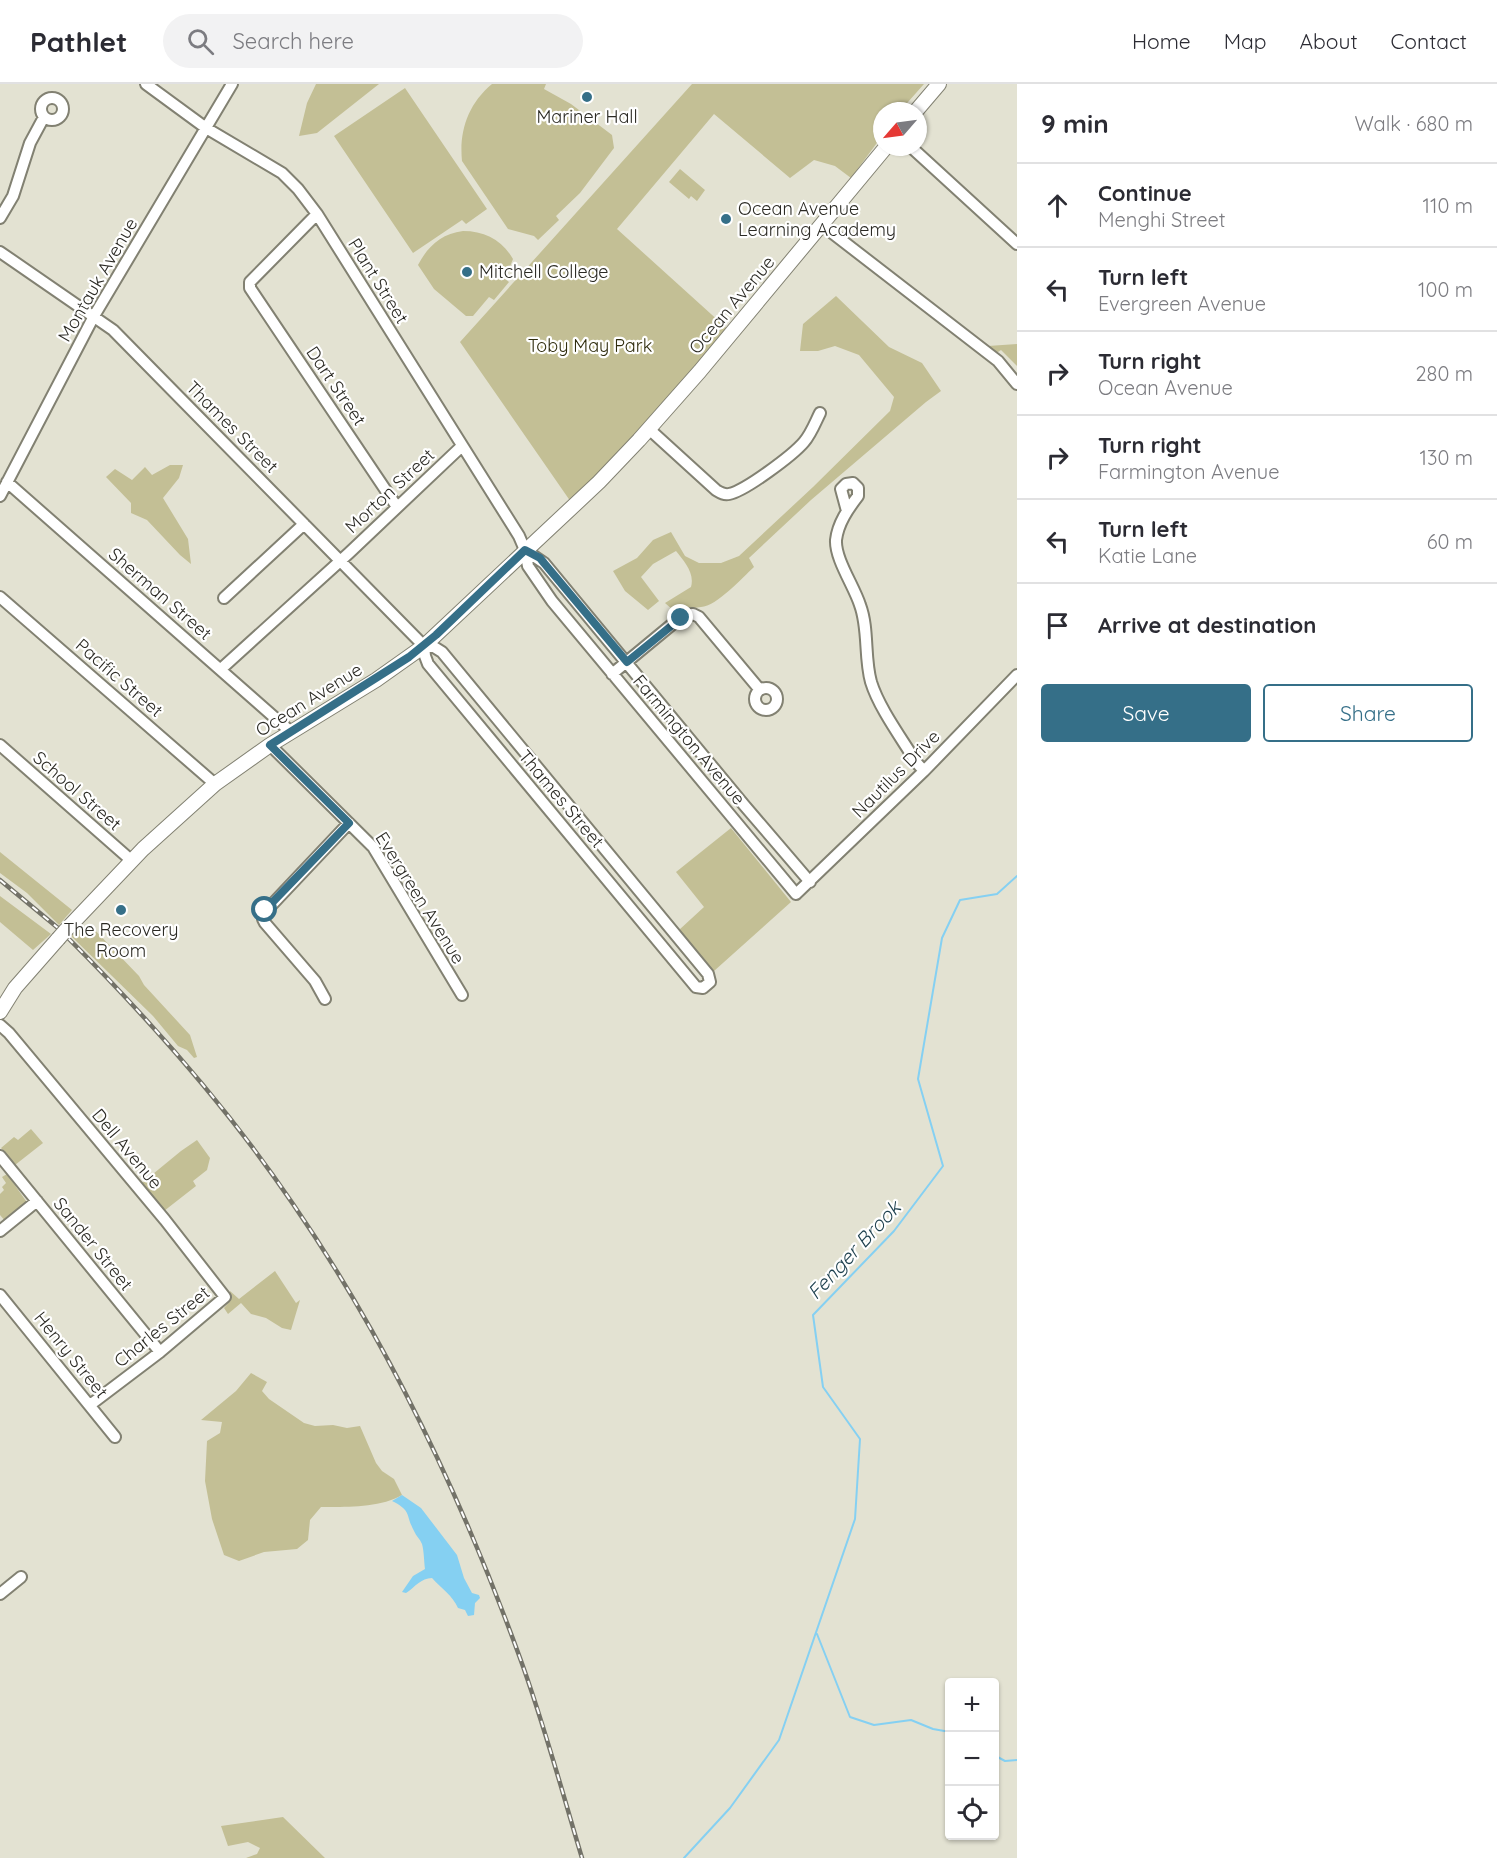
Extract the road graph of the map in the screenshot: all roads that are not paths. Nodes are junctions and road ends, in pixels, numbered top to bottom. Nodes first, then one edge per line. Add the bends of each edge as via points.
1 (146, 84) edge
2 (232, 84) edge
3 (939, 84) edge
4 (924, 102) edge
5 (44, 117) dead end
6 (206, 129) junction
7 (879, 156) edge
8 (921, 156) edge
9 (317, 214) junction
10 (0, 218) edge
11 (822, 225) junction
12 (1017, 244) edge
13 (0, 252) edge
14 (94, 316) junction
15 (1017, 384) edge
16 (820, 413) dead end
17 (650, 429) junction
18 (462, 446) junction
19 (7, 482) junction
20 (0, 496) edge
21 (397, 507) junction
22 (846, 512) dead end
23 (304, 524) junction
24 (525, 550) junction
25 (340, 560) junction
26 (0, 597) edge
27 (224, 598) dead end
28 (424, 646) junction
29 (627, 662) junction
30 (221, 669) junction
31 (612, 674) junction
32 (1017, 675) edge
33 (760, 690) dead end
34 (291, 732) junction
35 (510, 733) junction
36 (0, 745) edge
37 (270, 745) junction
38 (495, 745) junction
39 (924, 771) junction
40 (215, 784) junction
41 (349, 823) junction
42 (132, 861) junction
43 (616, 863) junction
44 (603, 874) junction
45 (810, 882) junction
46 (796, 894) joint
47 (462, 995) dead end
48 (325, 999) dead end
49 (0, 1012) edge
50 (0, 1025) edge
51 (0, 1156) edge
52 (37, 1201) junction
53 (0, 1231) edge
54 (0, 1295) edge
55 (225, 1296) joint
56 (160, 1352) junction
57 (90, 1405) junction
58 (116, 1437) dead end
59 (21, 1577) dead end
60 (0, 1594) edge

1 - 6 street, Plant Street
2 - 6 street, Montauk Avenue
3 - 4 main road
5 - 10 street via 30,143 13,196
6 - 9 street, Plant Street via 282,174
6 - 14 street, Montauk Avenue
7 - 11 main road, Ocean Avenue
8 - 12 street
9 - 18 street, Plant Street
9 - 21 street, Dart Street via 250,282 250,288
11 - 15 street via 998,361
11 - 17 main road, Ocean Avenue
13 - 14 street, Thames Street
14 - 19 street, Montauk Avenue
14 - 23 street, Thames Street via 113,330
16 - 17 street via 803,443 787,458 727,494 716,490
17 - 24 main road, Ocean Avenue
18 - 21 street, Morton Street
18 - 24 street, Plant Street
19 - 20 street, Montauk Avenue
19 - 30 street, Sherman Street
21 - 25 street, Morton Street
22 - 39 street via 836,543 862,611 871,680 876,696
23 - 25 street, Thames Street
23 - 27 street
24 - 28 main road, Ocean Avenue
24 - 29 street, Farmington Avenue via 540,558
24 - 31 street, Farmington Avenue via 528,566 539,584
25 - 28 street, Thames Street
25 - 30 street, Morton Street
26 - 40 street, Pacific Street
28 - 34 main road, Ocean Avenue
28 - 35 street, Thames Street via 442,652
28 - 38 street, Thames Street via 428,664
29 - 31 street
29 - 33 street via 675,622 693,614
29 - 45 street, Farmington Avenue
30 - 34 street, Sherman Street
31 - 46 street, Farmington Avenue
32 - 39 street, Nautilus Drive
34 - 37 main road, Ocean Avenue
35 - 38 street, Thames Street
35 - 43 street, Thames Street
36 - 42 street, School Street
37 - 40 main road, Ocean Avenue
37 - 41 street, Evergreen Avenue
38 - 44 street, Thames Street
39 - 45 street, Nautilus Drive
40 - 42 main road, Ocean Avenue
41 - 47 street, Evergreen Avenue via 373,847
41 - 48 street via 268,907 263,917
42 - 49 main road, Ocean Avenue via 15,988
43 - 44 street, Thames Street
43 - 44 street, Thames Street via 708,974 708,984 696,987
45 - 46 street, Nautilus Drive
50 - 55 street, Dell Avenue
51 - 52 street, Sander Street
52 - 53 street
52 - 56 street, Sander Street
54 - 57 street, Henry Street
55 - 56 street, Charles Street
56 - 57 street, Charles Street
57 - 58 street, Henry Street
59 - 60 street

